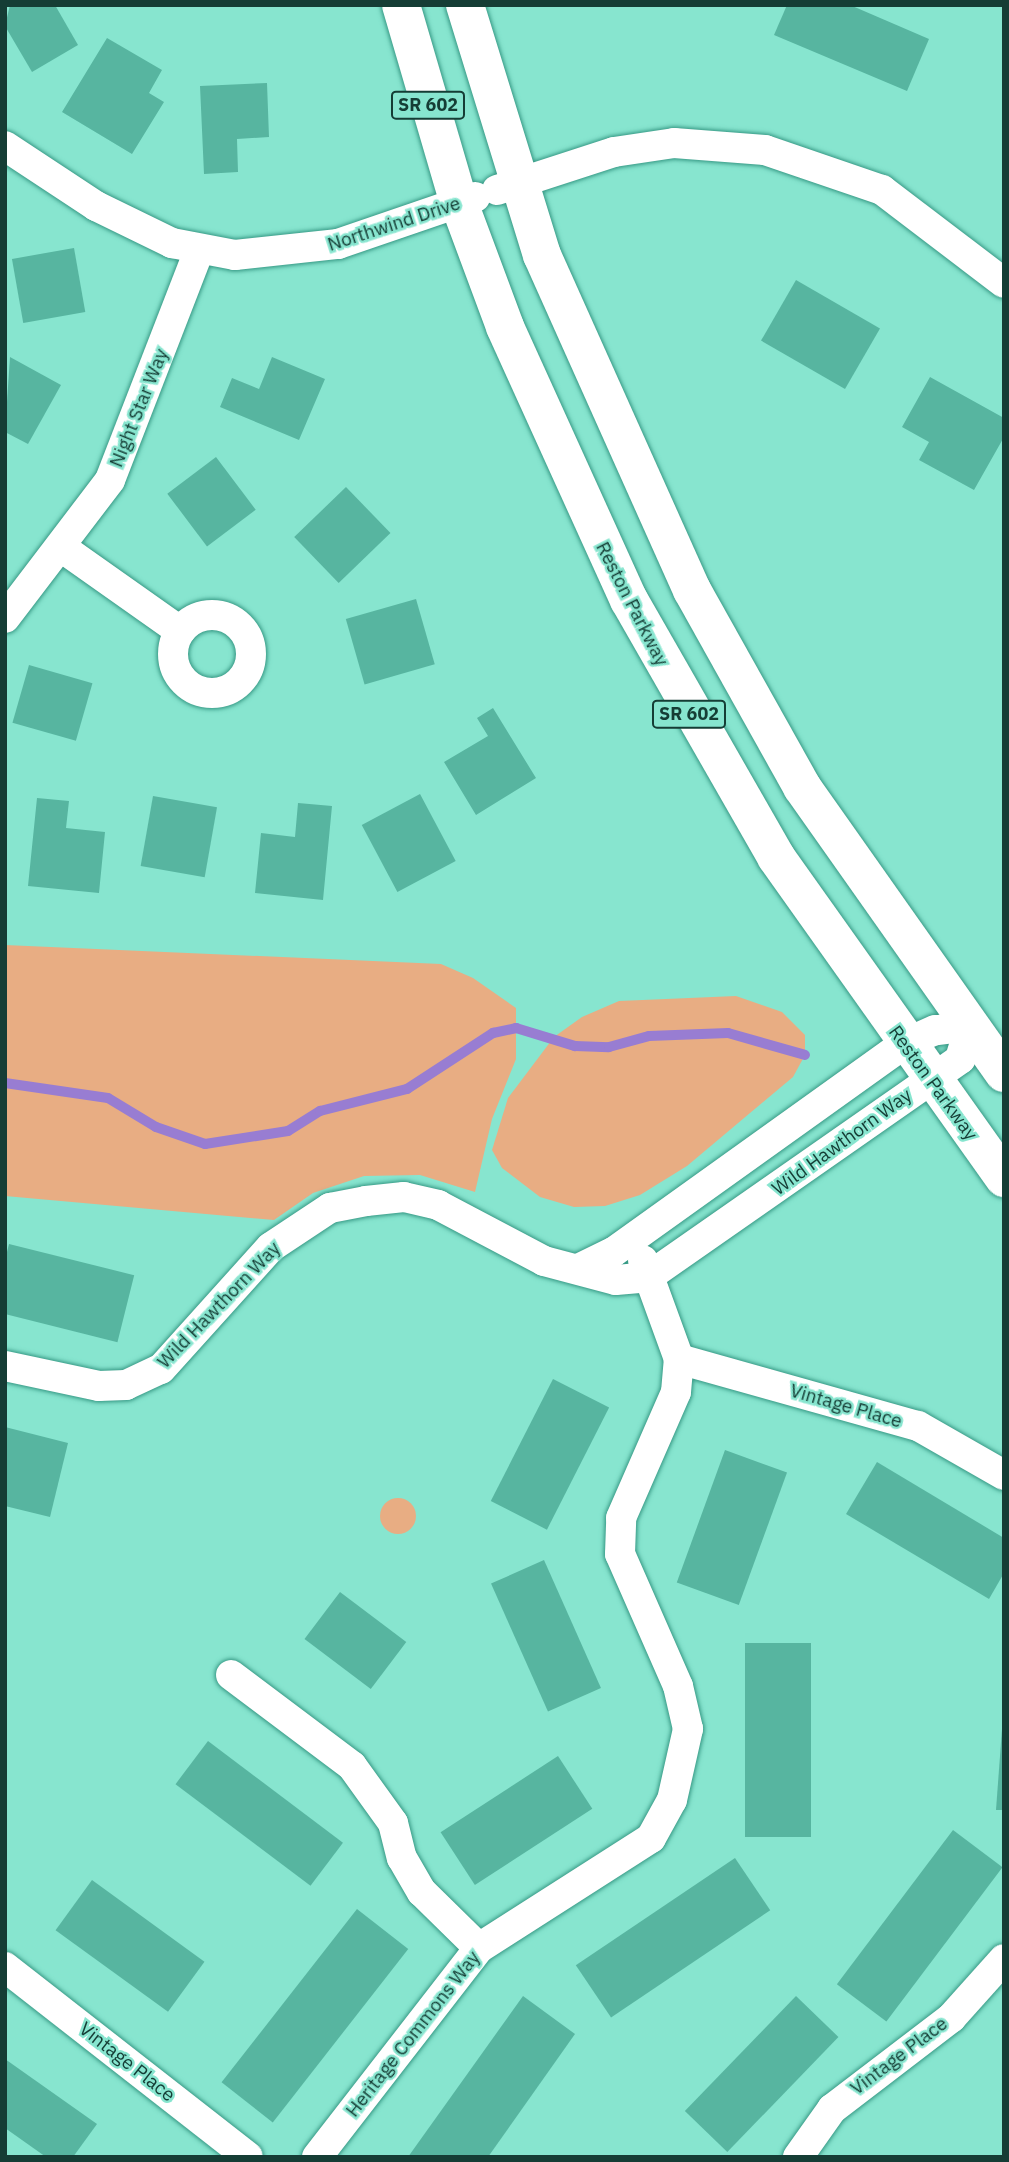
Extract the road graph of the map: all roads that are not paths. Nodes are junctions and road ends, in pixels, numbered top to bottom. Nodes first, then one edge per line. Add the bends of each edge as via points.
1 (401, 5) edge
2 (465, 5) edge
3 (5, 146) edge
4 (488, 193) junction
5 (199, 251) junction
6 (1004, 283) edge
7 (61, 547) junction
8 (5, 618) edge
9 (180, 631) dead end
10 (970, 1026) junction
11 (904, 1044) junction
12 (1004, 1073) edge
13 (929, 1078) junction
14 (1004, 1178) edge
15 (635, 1237) junction
16 (580, 1268) junction
17 (648, 1277) junction
18 (679, 1359) junction
19 (5, 1366) edge
20 (1004, 1475) edge
21 (231, 1675) dead end
22 (479, 1948) junction
23 (1004, 1959) edge
24 (5, 1967) edge
25 (248, 2157) edge
26 (317, 2157) edge
27 (798, 2157) edge

1 - 4 main road, Reston Parkway / SR 602
2 - 4 main road, Reston Parkway / SR 602
3 - 5 street, Northwind Drive via 96,206
4 - 5 street, Northwind Drive via 338,244 289,253
4 - 6 street, Northwind Drive via 614,152 674,143 765,150 882,190
4 - 10 main road, Reston Parkway / SR 602 via 597,386 692,590 802,788
4 - 11 main road, Reston Parkway / SR 602 via 545,423 681,700 776,857
5 - 7 street, Night Star Way via 129,443
7 - 8 street, Night Star Way
7 - 9 street
10 - 11 street via 935,1030
10 - 12 main road, Reston Parkway / SR 602
10 - 13 street, Wild Hawthorn Way via 960,1059
11 - 13 main road, Reston Parkway / SR 602
11 - 15 street
13 - 14 main road, Reston Parkway / SR 602
13 - 17 street, Wild Hawthorn Way
15 - 16 street
15 - 17 street, Heritage Commons Way
16 - 17 street, Wild Hawthorn Way via 616,1280
16 - 19 street, Wild Hawthorn Way via 505,1245 438,1205 404,1197 366,1201 330,1208 271,1247 161,1369 126,1385 99,1386
17 - 18 street, Heritage Commons Way
18 - 20 street, Vintage Place via 918,1426
18 - 22 street, Heritage Commons Way via 676,1392 621,1518 620,1554 678,1686 688,1729 672,1800 651,1838
21 - 22 street via 352,1766 393,1822 402,1858 422,1892
22 - 26 street, Heritage Commons Way
23 - 27 street, Vintage Place via 942,2026 832,2109
24 - 25 street, Vintage Place

